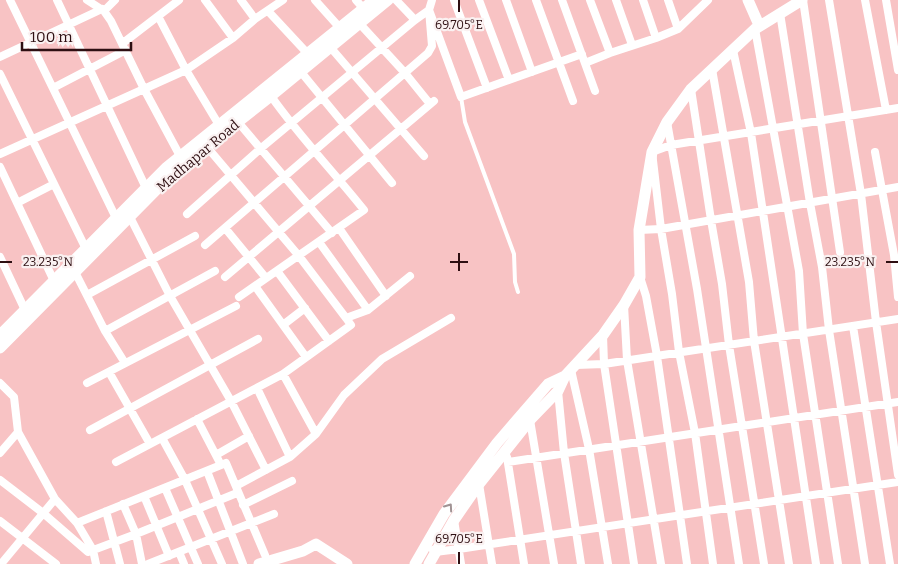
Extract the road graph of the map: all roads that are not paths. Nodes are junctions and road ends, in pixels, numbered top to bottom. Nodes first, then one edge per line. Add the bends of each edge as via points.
1 (10, 0) edge
2 (57, 0) edge
3 (87, 0) edge
4 (115, 0) edge
5 (179, 0) edge
6 (205, 0) edge
7 (241, 0) edge
8 (284, 0) edge
9 (315, 0) edge
10 (374, 0) edge
11 (388, 0) edge
12 (396, 0) edge
13 (432, 0) edge
14 (454, 0) edge
15 (480, 0) edge
16 (506, 0) edge
17 (536, 0) edge
18 (562, 0) edge
19 (590, 0) edge
20 (616, 0) edge
21 (642, 0) edge
22 (668, 0) edge
23 (708, 0) edge
24 (748, 0) edge
25 (802, 0) edge
26 (829, 0) edge
27 (865, 0) edge
28 (886, 0) edge
29 (274, 3) edge
30 (700, 3) edge
31 (360, 4) edge
32 (103, 10) junction
33 (429, 10) junction
34 (268, 11) junction
35 (780, 13) junction
36 (158, 16) junction
37 (255, 18) junction
38 (415, 20) junction
39 (360, 24) junction
40 (69, 25) junction
41 (757, 27) junction
42 (340, 28) junction
43 (678, 28) junction
44 (233, 38) junction
45 (656, 38) junction
46 (30, 42) junction
47 (632, 45) junction
48 (125, 46) junction
49 (382, 47) junction
50 (331, 48) junction
51 (733, 50) junction
52 (610, 53) junction
53 (308, 54) junction
54 (582, 54) junction
55 (0, 57) edge
56 (558, 62) junction
57 (585, 63) junction
58 (90, 69) junction
59 (712, 69) junction
60 (186, 70) junction
61 (898, 70) edge
62 (301, 72) junction
63 (532, 72) junction
64 (352, 73) junction
65 (405, 73) junction
66 (0, 74) edge
67 (509, 80) junction
68 (53, 88) junction
69 (487, 88) junction
70 (144, 89) junction
71 (691, 89) junction
72 (595, 91) dead end
73 (271, 96) junction
74 (461, 97) junction
75 (322, 98) junction
76 (375, 100) junction
77 (573, 101) dead end
78 (107, 106) junction
79 (898, 108) edge
80 (886, 110) junction
81 (849, 116) junction
82 (821, 121) junction
83 (238, 122) junction
84 (667, 122) junction
85 (70, 123) junction
86 (219, 125) junction
87 (291, 125) junction
88 (345, 125) junction
89 (798, 125) junction
90 (400, 130) junction
91 (772, 130) junction
92 (751, 133) junction
93 (723, 137) junction
94 (32, 140) junction
95 (699, 141) junction
96 (671, 145) junction
97 (207, 147) junction
98 (260, 150) junction
99 (315, 152) junction
100 (652, 152) junction
101 (875, 152) dead end
102 (0, 154) edge
103 (370, 155) junction
104 (180, 156) junction
105 (424, 156) dead end
106 (0, 167) edge
107 (231, 175) junction
108 (284, 178) junction
109 (340, 180) junction
110 (392, 183) dead end
111 (54, 184) junction
112 (898, 187) edge
113 (146, 188) junction
114 (881, 190) junction
115 (862, 194) junction
116 (833, 199) junction
117 (17, 203) junction
118 (254, 203) junction
119 (810, 203) junction
120 (309, 206) junction
121 (787, 207) junction
122 (762, 211) junction
123 (187, 214) dead end
124 (738, 216) junction
125 (116, 218) junction
126 (130, 218) junction
127 (711, 220) junction
128 (684, 225) junction
129 (225, 228) junction
130 (339, 228) junction
131 (661, 229) junction
132 (639, 230) junction
133 (278, 232) junction
134 (332, 233) junction
135 (195, 236) dead end
136 (319, 242) junction
137 (205, 245) dead end
138 (86, 249) junction
139 (840, 252) dead end
140 (249, 256) junction
141 (299, 256) junction
142 (0, 257) edge
143 (152, 260) junction
144 (277, 270) junction
145 (215, 271) dead end
146 (3, 272) edge
147 (76, 272) junction
148 (410, 276) dead end
149 (225, 277) dead end
150 (640, 277) junction
151 (266, 278) junction
152 (54, 281) junction
153 (255, 286) junction
154 (518, 292) dead end
155 (87, 295) junction
156 (170, 296) junction
157 (386, 296) junction
158 (239, 297) dead end
159 (898, 297) edge
160 (624, 305) junction
161 (236, 306) dead end
162 (305, 308) junction
163 (25, 310) junction
164 (368, 310) junction
165 (346, 318) junction
166 (451, 318) dead end
167 (898, 319) edge
168 (876, 322) junction
169 (283, 325) junction
170 (853, 326) junction
171 (191, 330) junction
172 (829, 330) junction
173 (105, 331) junction
174 (803, 334) junction
175 (0, 335) edge
176 (603, 336) junction
177 (781, 337) junction
178 (258, 339) dead end
179 (329, 341) junction
180 (754, 341) junction
181 (729, 345) junction
182 (0, 348) edge
183 (706, 348) junction
184 (679, 352) junction
185 (657, 356) junction
186 (306, 357) junction
187 (627, 360) junction
188 (125, 364) junction
189 (604, 364) junction
190 (209, 366) junction
191 (571, 370) junction
192 (109, 372) junction
193 (283, 374) junction
194 (0, 383) edge
195 (87, 383) dead end
196 (257, 388) junction
197 (558, 391) junction
198 (231, 401) junction
199 (898, 402) edge
200 (888, 404) junction
201 (865, 407) junction
202 (131, 408) junction
203 (841, 411) junction
204 (815, 415) junction
205 (793, 418) junction
206 (197, 419) junction
207 (530, 420) junction
208 (766, 422) junction
209 (742, 426) junction
210 (90, 430) dead end
211 (719, 430) junction
212 (18, 432) junction
213 (695, 433) junction
214 (316, 434) junction
215 (249, 436) junction
216 (668, 437) junction
217 (162, 438) junction
218 (640, 442) junction
219 (150, 444) junction
220 (616, 445) junction
221 (589, 449) junction
222 (0, 453) edge
223 (564, 453) junction
224 (216, 455) junction
225 (507, 456) junction
226 (290, 457) junction
227 (536, 457) junction
228 (116, 462) dead end
229 (221, 465) junction
230 (266, 470) junction
231 (207, 471) junction
232 (898, 475) edge
233 (0, 480) edge
234 (185, 480) junction
235 (292, 481) dead end
236 (898, 482) edge
237 (479, 484) junction
238 (877, 485) junction
239 (164, 488) junction
240 (237, 489) junction
241 (853, 489) junction
242 (826, 493) junction
243 (144, 496) junction
244 (804, 496) junction
245 (56, 499) junction
246 (218, 500) junction
247 (778, 500) junction
248 (123, 504) junction
249 (755, 504) junction
250 (243, 505) junction
251 (730, 508) junction
252 (197, 509) junction
253 (106, 511) junction
254 (706, 511) junction
255 (43, 513) junction
256 (274, 514) dead end
257 (680, 515) junction
258 (177, 516) junction
259 (654, 519) junction
260 (0, 520) edge
261 (454, 520) junction
262 (77, 523) junction
263 (251, 523) junction
264 (628, 523) junction
265 (156, 525) junction
266 (601, 527) junction
267 (576, 531) junction
268 (230, 532) junction
269 (136, 534) junction
270 (549, 535) junction
271 (22, 538) junction
272 (211, 539) junction
273 (520, 540) junction
274 (115, 541) junction
275 (488, 544) junction
276 (191, 547) junction
277 (459, 549) junction
278 (93, 550) junction
279 (179, 552) junction
280 (168, 556) junction
281 (430, 557) edge
282 (262, 560) edge
283 (161, 562) edge
284 (1, 564) edge
285 (56, 564) edge
286 (96, 564) edge
287 (120, 564) edge
288 (142, 564) edge
289 (148, 564) edge
290 (184, 564) edge
291 (198, 564) edge
292 (222, 564) edge
293 (242, 564) edge
294 (347, 564) edge
295 (415, 564) edge
296 (461, 564) edge
297 (492, 564) edge
298 (524, 564) edge
299 (554, 564) edge
300 (582, 564) edge
301 (608, 564) edge
302 (634, 564) edge
303 (661, 564) edge
304 (687, 564) edge
305 (714, 564) edge
306 (739, 564) edge
307 (764, 564) edge
308 (789, 564) edge
309 (816, 564) edge
310 (838, 564) edge
311 (865, 564) edge
312 (890, 564) edge

1 - 46 street
2 - 40 street
3 - 32 street
4 - 32 street
5 - 36 street
6 - 44 street
7 - 37 street
8 - 29 street
9 - 42 street
10 - 31 street, Madhapar Road
11 - 39 street, Madhapar Road
12 - 38 street
13 - 33 street
14 - 69 street
15 - 67 street
16 - 63 street
17 - 56 street
18 - 54 street
19 - 52 street
20 - 47 street
21 - 45 street
22 - 43 street
23 - 30 street
24 - 41 street
25 - 35 street
25 - 82 street
26 - 81 street
27 - 80 street
28 - 61 street
29 - 34 street
30 - 43 street
31 - 42 street, Madhapar Road
32 - 40 street
32 - 48 street
33 - 38 street
33 - 65 street via 432,46
33 - 74 street
34 - 37 street
34 - 53 street
35 - 41 street
35 - 89 street
36 - 48 street
36 - 60 street
37 - 44 street
38 - 49 street
39 - 49 street
39 - 50 street, Madhapar Road
40 - 46 street
40 - 58 street
41 - 51 street
41 - 91 street
42 - 53 street, Madhapar Road
43 - 45 street
44 - 60 street
45 - 47 street
46 - 55 street
46 - 68 street
47 - 52 street
48 - 58 street
48 - 70 street
49 - 64 street
49 - 65 street
50 - 62 street, Madhapar Road
50 - 64 street
51 - 59 street
51 - 92 street
52 - 57 street
53 - 86 street, Madhapar Road
54 - 56 street
54 - 57 street
56 - 63 street
56 - 77 street
57 - 72 street
58 - 68 street
58 - 78 street
59 - 71 street
59 - 93 street
60 - 70 street
60 - 86 street
62 - 73 street, Madhapar Road
62 - 75 street
63 - 67 street
64 - 75 street
64 - 76 street
65 - 76 street
65 - 90 street via 432,102
66 - 94 street
67 - 69 street
68 - 85 street
69 - 74 street
70 - 78 street
70 - 104 street
71 - 84 street
71 - 95 street
73 - 83 street, Madhapar Road
73 - 87 street
74 - 154 lane via 465,122 514,254
75 - 87 street
75 - 88 street
76 - 88 street
76 - 90 street
78 - 85 street
78 - 113 street
79 - 80 street
80 - 81 street
81 - 82 street
81 - 115 street
82 - 89 street
82 - 116 street
83 - 97 street, Madhapar Road
83 - 98 street
84 - 96 street
84 - 100 street
85 - 94 street
85 - 125 street
86 - 104 street, Madhapar Road
87 - 98 street
87 - 99 street
88 - 99 street
88 - 103 street
89 - 91 street
89 - 119 street
90 - 103 street
90 - 105 street
91 - 92 street
91 - 121 street
92 - 93 street
92 - 122 street
93 - 95 street
93 - 124 street
94 - 102 street
94 - 111 street
95 - 96 street
95 - 127 street
96 - 100 street
96 - 128 street
97 - 107 street
97 - 126 street, Madhapar Road via 173,173
98 - 107 street
98 - 108 street
99 - 108 street
99 - 109 street
100 - 131 street
100 - 132 street
101 - 114 street
103 - 109 street
103 - 110 street
104 - 113 street, Madhapar Road
106 - 117 street
107 - 118 street
107 - 123 street
108 - 118 street
108 - 120 street
109 - 120 street
109 - 130 street via 364,210
111 - 117 street
111 - 138 street
112 - 114 street
113 - 125 street, Madhapar Road
114 - 115 street
114 - 159 street via 894,255
115 - 116 street
115 - 168 street
116 - 119 street
116 - 139 street
117 - 152 street
118 - 129 street
118 - 133 street
119 - 121 street
119 - 172 street
120 - 133 street
120 - 134 street
121 - 122 street
121 - 174 street via 798,271
122 - 124 street
122 - 177 street
124 - 127 street
124 - 180 street via 749,282
125 - 138 street, Madhapar Road
126 - 143 street
126 - 147 street, Madhapar Road
127 - 128 street
127 - 181 street
128 - 131 street
128 - 183 street
129 - 137 street
129 - 140 street
130 - 134 street
130 - 157 street
131 - 132 street
131 - 184 street
132 - 150 street
133 - 140 street
133 - 141 street
134 - 136 street
135 - 143 street
136 - 141 street
136 - 164 street
138 - 152 street, Madhapar Road
140 - 149 street
140 - 151 street
141 - 144 street
141 - 165 street
142 - 146 street
143 - 155 street
143 - 156 street
144 - 151 street
144 - 162 street
145 - 156 street
146 - 163 street
147 - 155 street
147 - 182 street, Madhapar Road
148 - 157 street
150 - 160 street
150 - 185 street
151 - 153 street
152 - 163 street, Madhapar Road
153 - 158 street
153 - 169 street
155 - 173 street
156 - 171 street
156 - 173 street
157 - 164 street
160 - 176 street
160 - 187 street
161 - 171 street
162 - 169 street
162 - 179 street
163 - 175 street, Madhapar Road
164 - 165 street
165 - 179 street via 351,325
166 - 214 street via 382,359 344,395
167 - 168 street
168 - 170 street
168 - 200 street
169 - 186 street
170 - 172 street
170 - 201 street
171 - 188 street
171 - 190 street
172 - 174 street
172 - 203 street
173 - 188 street
174 - 177 street
174 - 204 street
176 - 189 street
176 - 191 street
177 - 180 street
177 - 205 street
178 - 190 street
179 - 186 street
180 - 181 street
180 - 208 street
181 - 183 street
181 - 209 street
183 - 184 street
183 - 211 street
184 - 185 street
184 - 213 street
185 - 187 street
185 - 216 street
186 - 193 street
187 - 189 street
187 - 218 street
188 - 192 street
189 - 191 street
189 - 220 street
190 - 198 street
190 - 202 street
191 - 197 street
191 - 221 street
281 -> 191 street via 444,514 497,443 548,384
192 - 195 street
192 - 202 street
193 - 196 street
193 - 214 street
194 - 212 street via 14,397
196 - 198 street
196 - 226 street
197 - 207 street
197 - 223 street
198 - 206 street
198 - 215 street
199 - 200 street
200 - 201 street
200 - 232 street
201 - 203 street
201 - 238 street
202 - 210 street
202 - 219 street
203 - 204 street
203 - 241 street
204 - 205 street
204 - 242 street
205 - 208 street
205 - 244 street
206 - 217 street
206 - 224 street
207 - 225 street
207 - 227 street
208 - 209 street
208 - 247 street
209 - 211 street
209 - 249 street
211 - 213 street
211 - 251 street
212 - 222 street
212 - 245 street
213 - 216 street
213 - 254 street
214 - 226 street
215 - 224 street
215 - 230 street
216 - 218 street
216 - 257 street
217 - 219 street
217 - 234 street
218 - 220 street
218 - 259 street
219 - 228 street
220 - 221 street
220 - 264 street
221 - 223 street
221 - 266 street
223 - 227 street
223 - 267 street
224 - 229 street
225 - 227 street
225 - 237 street
225 - 273 street
226 - 230 street
227 - 270 street
229 - 231 street
229 - 240 street via 226,463
230 - 240 street
231 - 234 street
231 - 246 street
233 - 255 street
234 - 239 street
234 - 252 street
235 - 250 street
236 - 238 street
237 - 261 street
237 - 275 street
238 - 241 street
238 - 312 street
239 - 243 street
239 - 258 street
240 - 246 street
240 - 250 street
241 - 242 street
241 - 311 street
242 - 244 street
242 - 310 street
243 - 248 street
243 - 265 street
244 - 247 street
244 - 309 street
245 - 255 street
245 - 262 street
246 - 252 street
246 - 268 street
247 - 249 street
247 - 308 street
248 - 253 street
248 - 269 street
249 - 251 street
249 - 307 street
250 - 263 street
251 - 254 street
251 - 306 street
252 - 258 street
252 - 272 street
253 - 262 street
253 - 274 street
254 - 257 street
254 - 305 street
255 - 271 street
255 - 278 street via 88,552
256 - 263 street
257 - 259 street
257 - 304 street
258 - 265 street
258 - 276 street
259 - 264 street
259 - 303 street
260 - 271 street
261 - 277 street
261 - 281 street
262 - 278 street
263 - 268 street
263 - 282 street
264 - 266 street
264 - 302 street
265 - 269 street
265 - 280 street
266 - 267 street
266 - 301 street
267 - 270 street
267 - 300 street
268 - 272 street
268 - 293 street
269 - 274 street
269 - 288 street
270 - 273 street
270 - 299 street
271 - 284 street
271 - 285 street
272 - 276 street
272 - 292 street
273 - 275 street
273 - 298 street
274 - 278 street
274 - 287 street
275 - 277 street
275 - 297 street
276 - 279 street
276 - 291 street
277 - 281 street
277 - 296 street
278 - 286 street
279 - 280 street
279 - 290 street
280 - 283 street
281 - 295 street
282 - 294 street via 302,551 316,544
283 - 289 street

